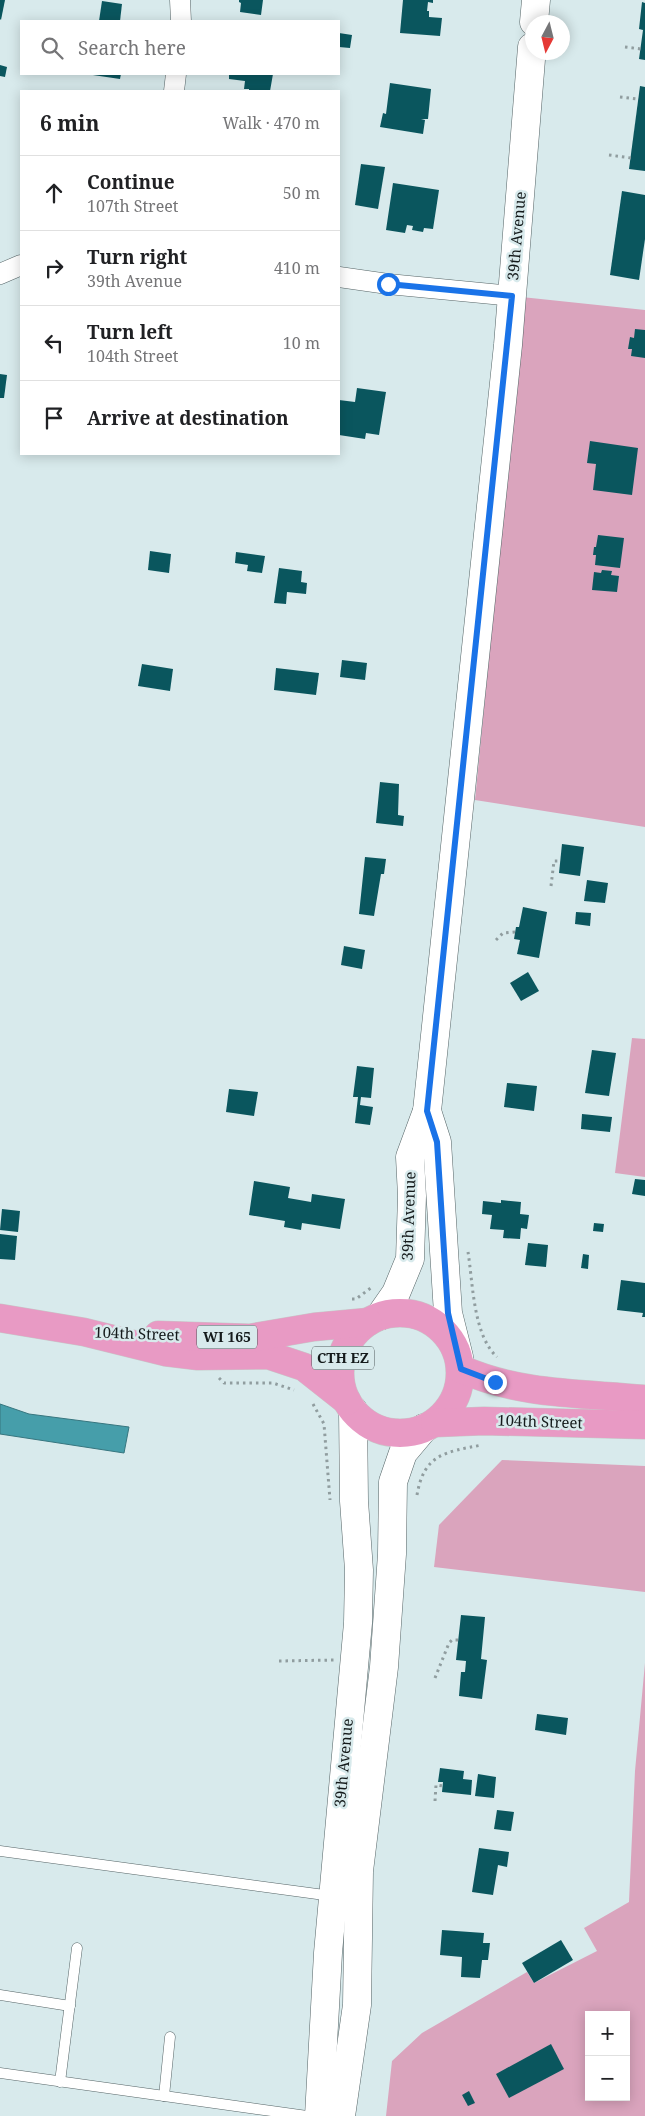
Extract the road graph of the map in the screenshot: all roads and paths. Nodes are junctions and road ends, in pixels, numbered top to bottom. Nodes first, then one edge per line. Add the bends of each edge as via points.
1 (180, 0) edge
2 (536, 0) edge
3 (535, 15) edge
4 (181, 20) edge
5 (625, 47) dead end
6 (641, 50) dead end
7 (531, 60) edge
8 (176, 75) edge
9 (174, 90) edge
10 (620, 97) dead end
11 (638, 99) dead end
12 (609, 156) dead end
13 (630, 158) dead end
14 (20, 265) edge
15 (0, 274) edge
16 (340, 277) edge
17 (512, 296) junction
18 (560, 861) dead end
19 (551, 886) dead end
20 (515, 932) dead end
21 (496, 940) dead end
22 (427, 1111) junction
23 (466, 1245) dead end
24 (375, 1284) dead end
25 (347, 1300) dead end
26 (0, 1318) edge
27 (374, 1319) junction
28 (84, 1332) junction
29 (460, 1363) junction
30 (504, 1364) dead end
31 (224, 1383) dead end
32 (300, 1394) dead end
33 (645, 1399) edge
34 (307, 1400) dead end
35 (350, 1406) junction
36 (430, 1425) junction
37 (645, 1425) edge
38 (485, 1445) dead end
39 (415, 1502) dead end
40 (330, 1510) dead end
41 (459, 1640) dead end
42 (279, 1661) dead end
43 (354, 1664) junction
44 (384, 1667) junction
45 (435, 1678) dead end
46 (442, 1786) dead end
47 (435, 1801) dead end
48 (0, 1851) edge
49 (333, 1896) junction
50 (77, 1948) dead end
51 (0, 1995) edge
52 (70, 2006) junction
53 (170, 2037) dead end
54 (0, 2074) edge
55 (60, 2082) junction
56 (164, 2096) junction
57 (307, 2116) edge
58 (319, 2116) edge
59 (341, 2116) edge

1 - 4 street
2 - 3 main road
5 - 6 path
7 - 17 main road, 39th Avenue / CTH EZ
8 - 9 street
10 - 11 path
12 - 13 path
14 - 15 street
16 - 17 street
17 - 22 main road, 39th Avenue / CTH EZ
18 - 19 path via 553,863
20 - 21 path via 503,933
22 - 27 main road, 39th Avenue / CTH EZ via 410,1157 410,1259 396,1293
22 - 29 main road, 39th Avenue / CTH EZ via 437,1142 448,1313
23 - 30 path via 481,1330 490,1350
24 - 25 path via 356,1299
26 - 28 main road, 104th Street / WI 165
27 - 28 main road, 104th Street / WI 165 via 250,1338
27 - 29 main road, WI 165 via 399,1313 419,1316 437,1325 451,1339
27 - 35 main road, CTH EZ via 355,1334 345,1349 340,1366 341,1384
28 - 35 main road, 104th Street / WI 165 via 166,1352 198,1356 268,1355 304,1367
29 - 33 main road, 104th Street via 482,1379 526,1390
29 - 36 main road, CTH EZ via 458,1390 450,1408
31 - 32 path via 273,1382
34 - 40 path via 314,1405 324,1424
35 - 36 main road, WI 165 via 368,1424 386,1431 405,1433
35 - 43 main road, 39th Avenue / CTH EZ via 359,1570
36 - 37 main road, 104th Street / WI 165 via 484,1421
36 - 44 main road, 39th Avenue / CTH EZ via 403,1453 393,1482
38 - 39 path via 448,1451 432,1461 420,1478
41 - 45 path via 449,1643
42 - 43 path via 334,1660
43 - 44 main road
43 - 49 main road, 39th Avenue / CTH EZ
44 - 59 main road, 39th Avenue / CTH EZ via 359,1871 357,2005
46 - 47 path via 436,1785
48 - 49 lane
49 - 58 main road, 39th Avenue / CTH EZ
50 - 52 lane
51 - 52 lane
52 - 55 lane
53 - 56 lane
54 - 55 lane
55 - 56 lane
56 - 57 lane

